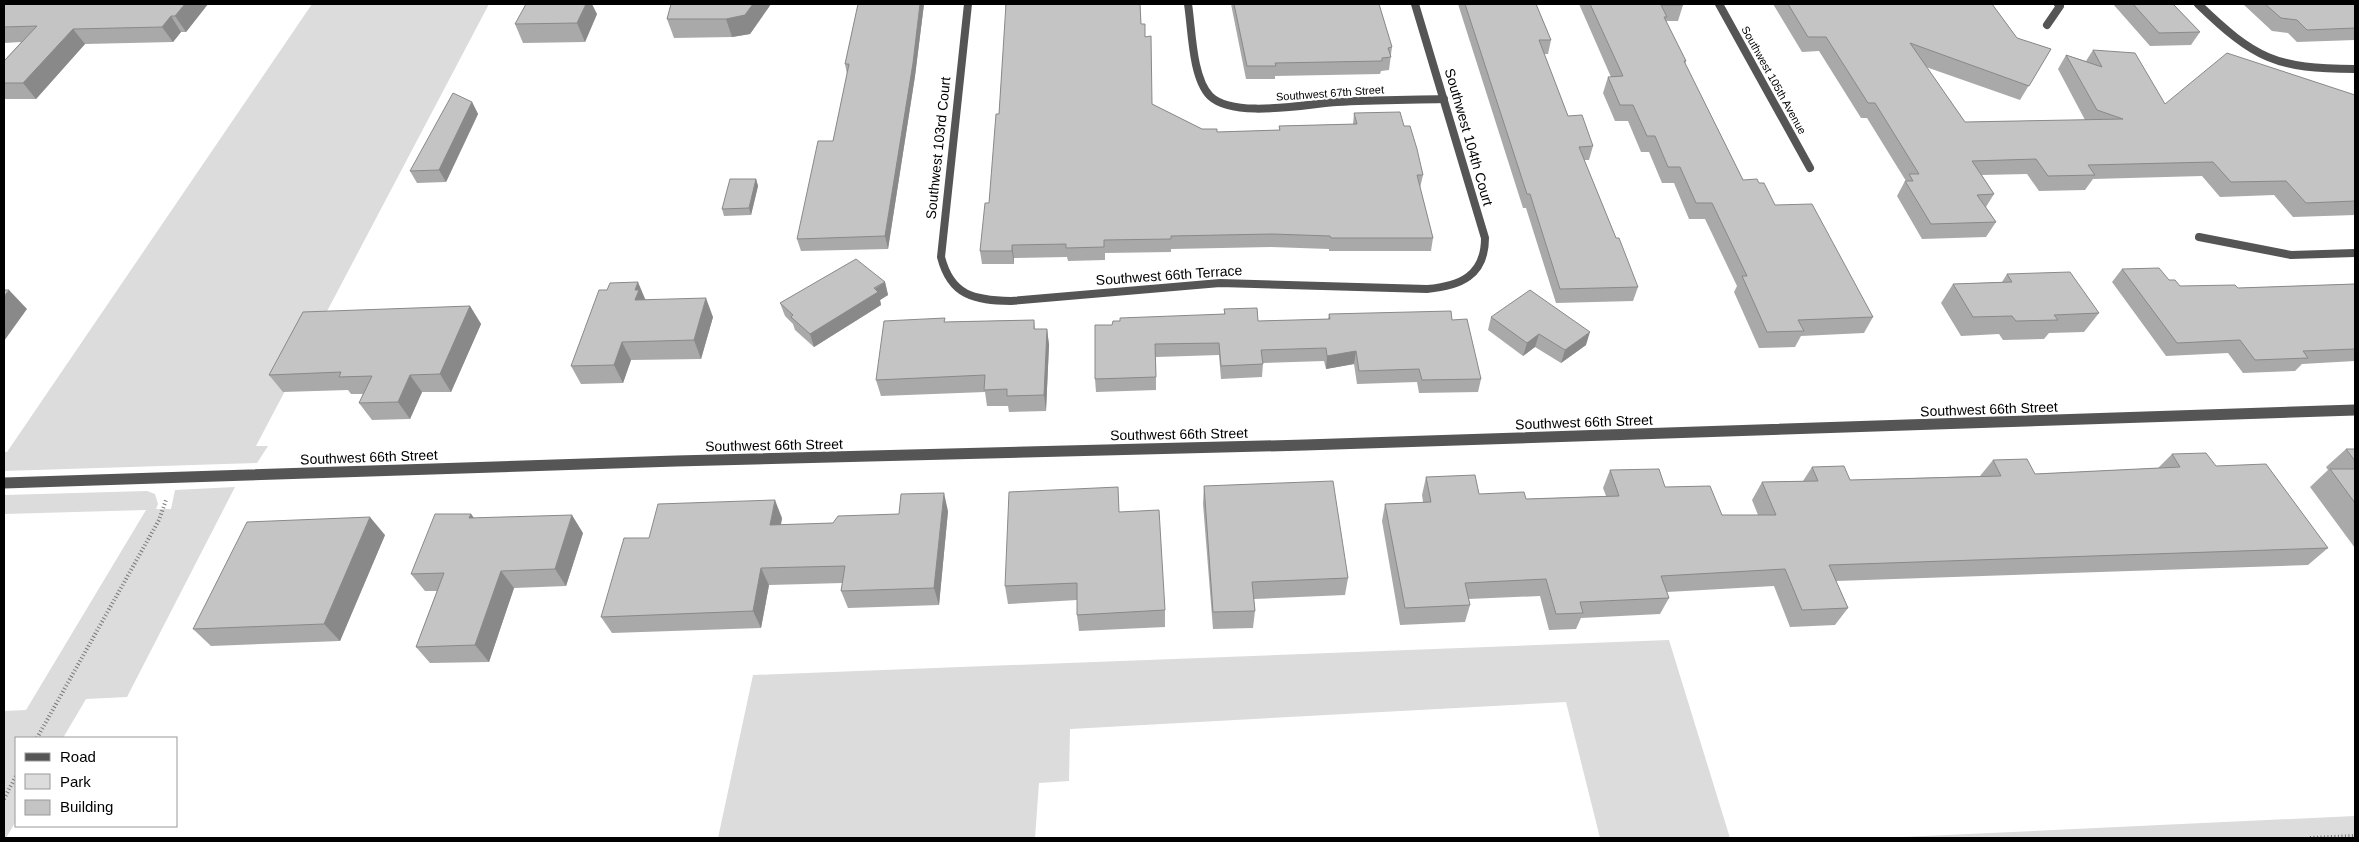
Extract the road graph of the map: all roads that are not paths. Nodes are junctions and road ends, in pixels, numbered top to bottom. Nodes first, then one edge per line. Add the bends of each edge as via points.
1 (968, 4) edge
2 (1188, 4) edge
3 (1415, 4) edge
4 (1719, 4) edge
5 (2058, 4) edge
6 (2198, 4) edge
7 (2048, 26) dead end
8 (2355, 69) edge
9 (1444, 99) junction
10 (1810, 168) dead end
11 (2199, 237) dead end
12 (2355, 253) edge
13 (1470, 276) joint
14 (959, 290) joint
15 (2355, 410) edge
16 (4, 483) edge

1 - 14 street, Southwest 103rd Court via 942,245 944,270 950,283
2 - 9 street, Southwest 67th Street via 1198,79 1210,96 1227,106 1253,109 1337,102
3 - 9 street, Southwest 104th Court
4 - 10 street, Southwest 105th Avenue
5 - 7 street via 2060,6
6 - 8 street via 2232,38 2255,54 2316,69
9 - 13 street, Southwest 104th Court via 1484,238 1482,262
11 - 12 street via 2291,255
13 - 14 street, Southwest 66th Terrace via 1458,283 1428,287 1350,288 1225,283 1021,300 983,299
15 - 16 street, Southwest 66th Street

